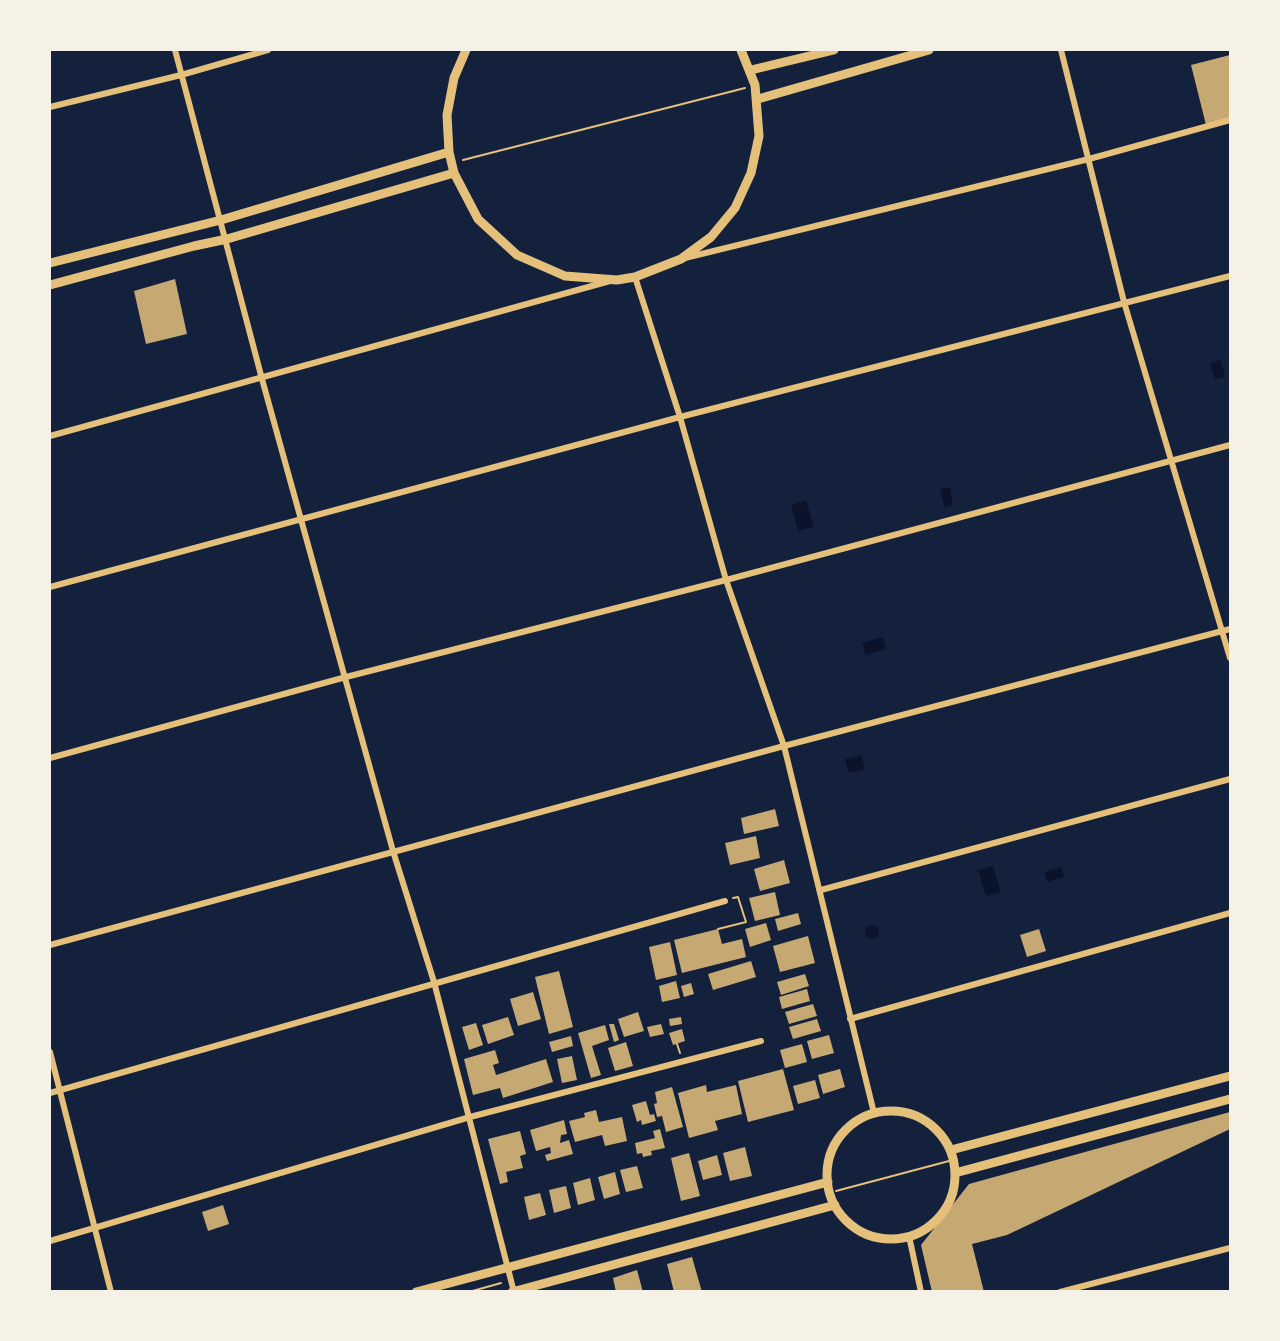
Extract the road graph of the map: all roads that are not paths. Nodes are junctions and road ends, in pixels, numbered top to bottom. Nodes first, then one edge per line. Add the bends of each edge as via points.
1 (175, 50) edge
2 (268, 50) edge
3 (466, 50) edge
4 (741, 50) edge
5 (834, 50) edge
6 (929, 50) edge
7 (1061, 50) edge
8 (751, 70) junction
9 (181, 75) junction
10 (758, 99) junction
11 (50, 108) edge
12 (1230, 120) edge
13 (449, 152) junction
14 (1089, 159) junction
15 (453, 168) junction
16 (221, 220) junction
17 (227, 240) junction
18 (681, 259) junction
19 (50, 262) edge
20 (1230, 276) edge
21 (635, 277) junction
22 (617, 280) junction
23 (50, 285) edge
24 (1124, 302) junction
25 (262, 379) junction
26 (680, 417) junction
27 (50, 436) edge
28 (1230, 446) edge
29 (1172, 460) junction
30 (301, 518) junction
31 (726, 580) junction
32 (50, 587) edge
33 (1227, 630) edge
34 (1230, 658) edge
35 (346, 677) junction
36 (784, 746) junction
37 (50, 758) edge
38 (1230, 779) edge
39 (393, 852) junction
40 (821, 890) junction
41 (725, 901) road end
42 (1230, 913) edge
43 (50, 945) edge
44 (434, 982) junction
45 (850, 1019) junction
46 (761, 1041) dead end
47 (50, 1052) edge
48 (1230, 1076) edge
49 (58, 1090) junction
50 (50, 1093) edge
51 (1230, 1098) edge
52 (874, 1113) junction
53 (470, 1117) junction
54 (952, 1155) junction
55 (955, 1173) junction
56 (828, 1182) junction
57 (835, 1205) junction
58 (94, 1229) junction
59 (909, 1236) junction
60 (50, 1241) edge
61 (1230, 1248) edge
62 (507, 1268) junction
63 (513, 1291) edge
64 (111, 1292) edge
65 (416, 1292) edge
66 (921, 1292) edge
67 (1060, 1292) edge

1 - 9 street
2 - 9 street
3 - 13 street via 454,78 447,115
4 - 8 street
5 - 8 street
6 - 10 street
7 - 14 street
8 - 10 street
9 - 11 street
9 - 16 street
10 - 18 street via 759,136 751,173 735,207 711,237
12 - 14 street
13 - 15 street
13 - 16 street
14 - 18 street
14 - 24 street
15 - 17 street
15 - 22 street via 478,219 517,255 565,276
16 - 17 street
16 - 19 street
17 - 23 street
17 - 25 street
18 - 21 street
20 - 24 street
21 - 22 street
21 - 26 street
22 - 25 street
24 - 26 street
24 - 29 street
25 - 27 street
25 - 30 street
26 - 30 street
26 - 31 street
28 - 29 street
29 - 31 street
29 - 33 street
30 - 32 street
30 - 35 street
31 - 35 street
31 - 36 street
33 - 34 street
33 - 36 street
35 - 37 street
35 - 39 street
36 - 39 street
36 - 40 street
38 - 40 street
39 - 43 street
39 - 44 street
40 - 45 street
41 - 44 street
42 - 45 street
44 - 49 street
44 - 53 street
45 - 52 street
46 - 53 street
47 - 49 street
48 - 54 street
49 - 50 street
49 - 58 street
51 - 55 street
52 - 54 street via 913,1114 936,1128
52 - 56 street via 844,1132 828,1164
53 - 58 street
53 - 62 street
54 - 55 street
55 - 59 street via 954,1190 938,1219
56 - 57 street
56 - 62 street
57 - 59 street via 858,1230 874,1237
57 - 63 street
58 - 60 street
58 - 64 street
59 - 66 street
61 - 67 street
62 - 63 street
62 - 65 street

